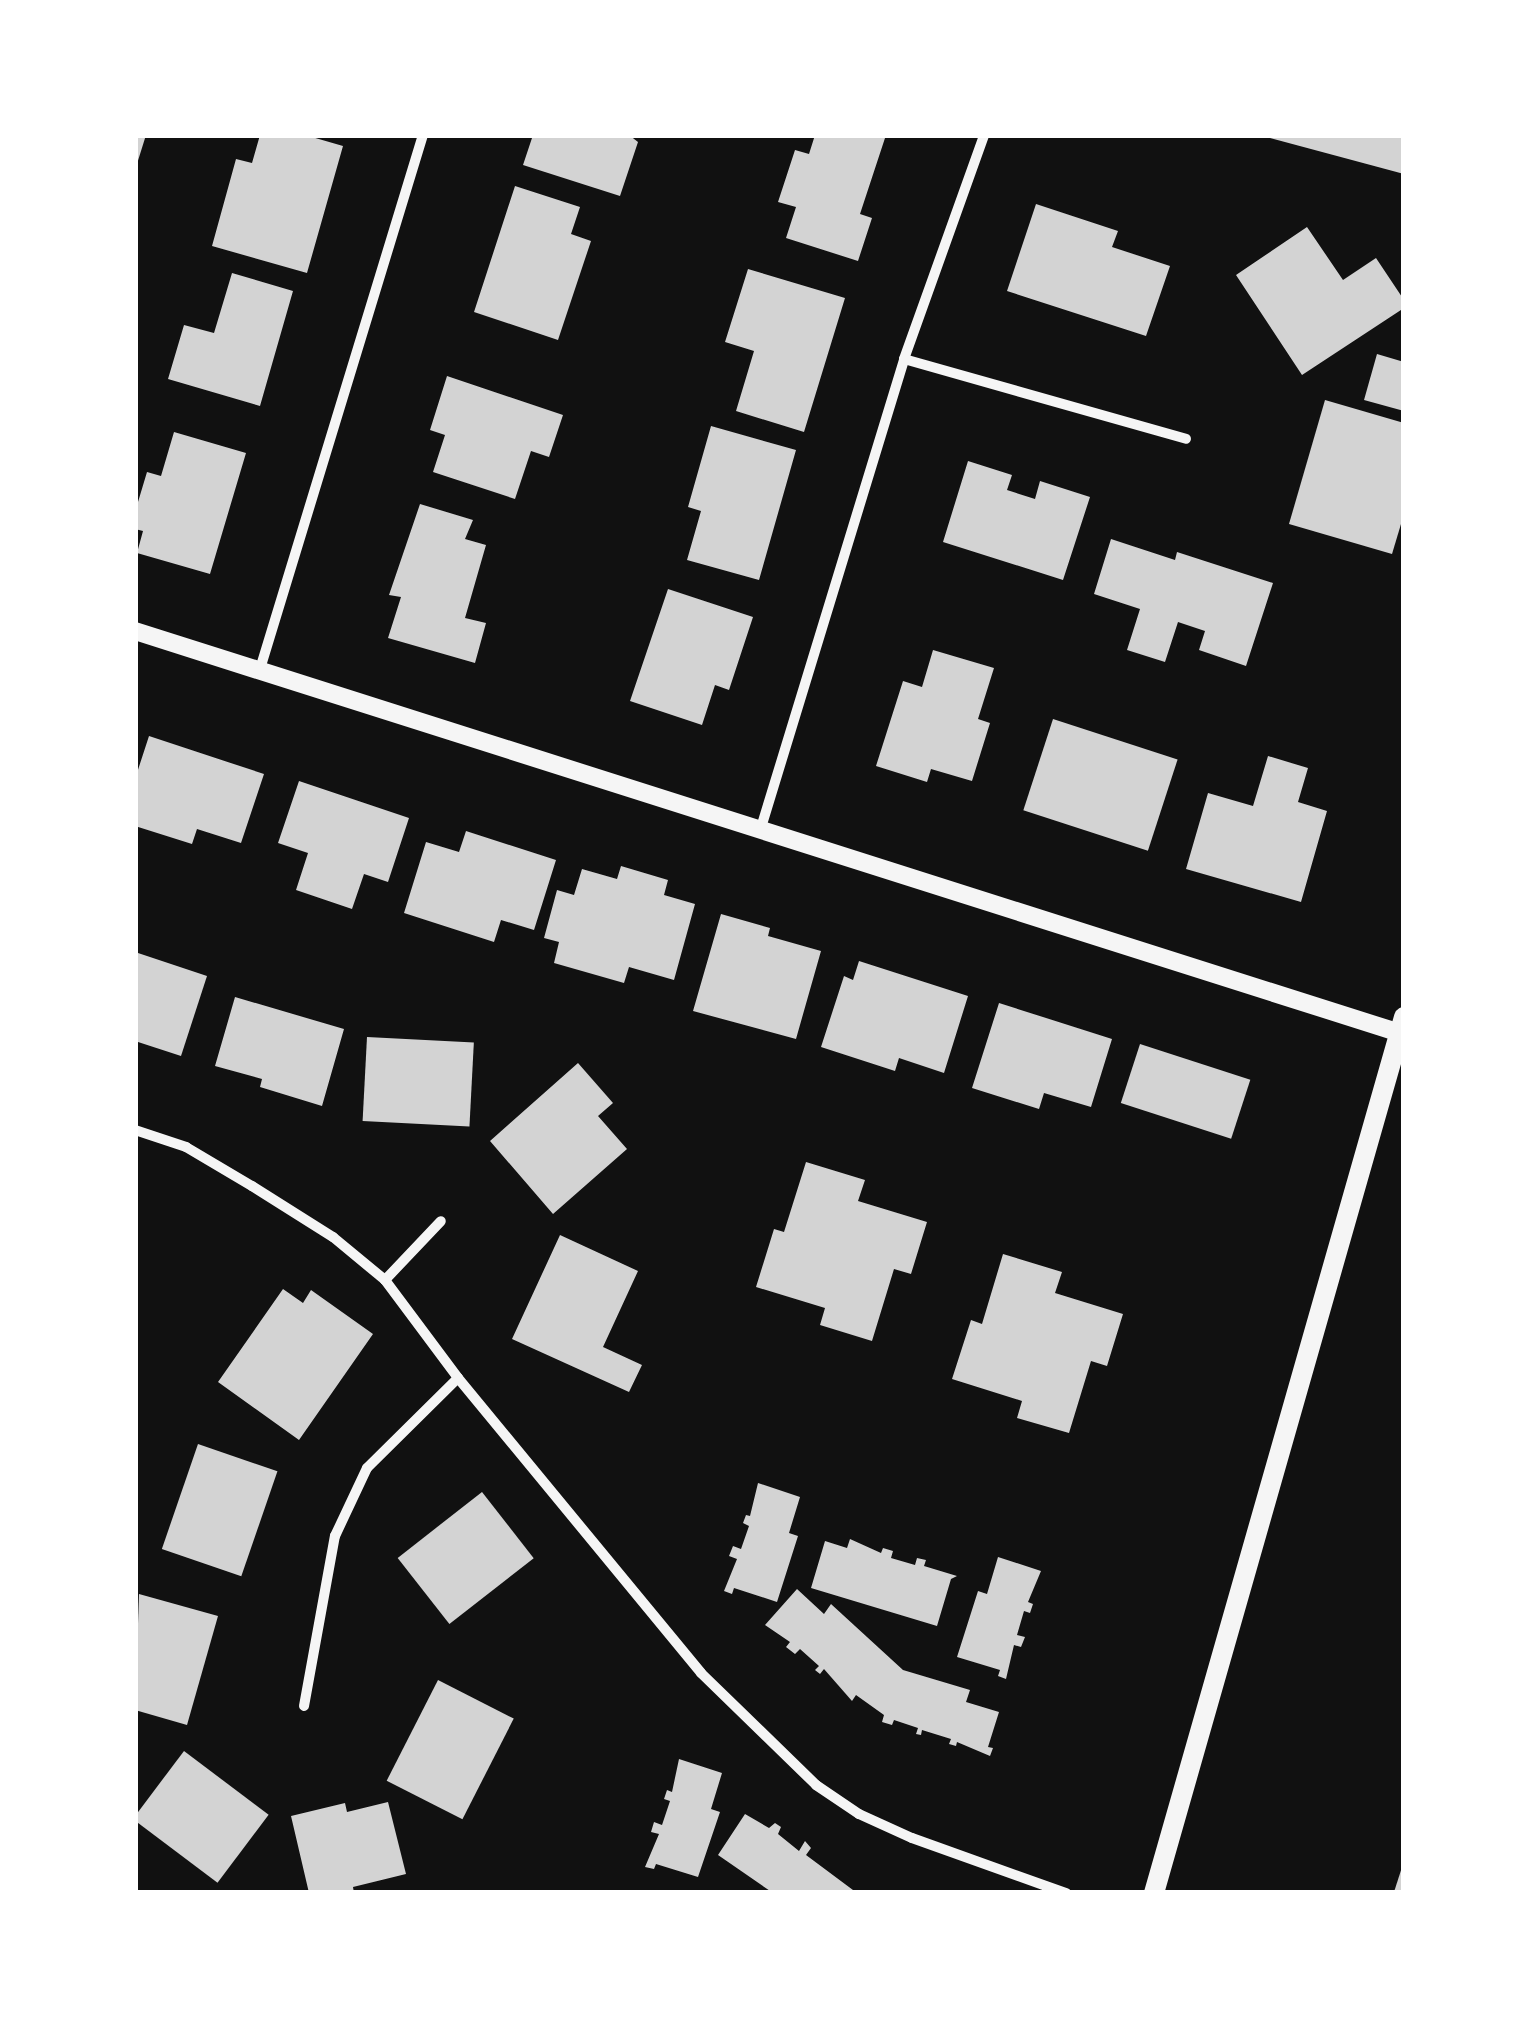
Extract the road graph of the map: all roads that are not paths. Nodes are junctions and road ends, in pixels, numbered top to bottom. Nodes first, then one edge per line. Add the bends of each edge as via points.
1 (423, 135) edge
2 (984, 135) edge
3 (904, 359) junction
4 (1186, 439) dead end
5 (135, 631) edge
6 (260, 669) junction
7 (760, 831) junction
8 (1402, 1025) edge
9 (135, 1130) edge
10 (440, 1221) dead end
11 (385, 1280) junction
12 (458, 1378) junction
13 (304, 1706) dead end
14 (1066, 1893) edge
15 (1154, 1893) edge

1 - 6 street
2 - 3 street
3 - 4 street
3 - 7 street
5 - 6 street
6 - 7 street
7 - 8 street
8 - 15 main road
9 - 11 street via 186,1147 252,1186 333,1237
10 - 11 street
11 - 12 street
12 - 13 street via 367,1468 335,1536
12 - 14 street via 701,1672 816,1784 859,1814 912,1838

